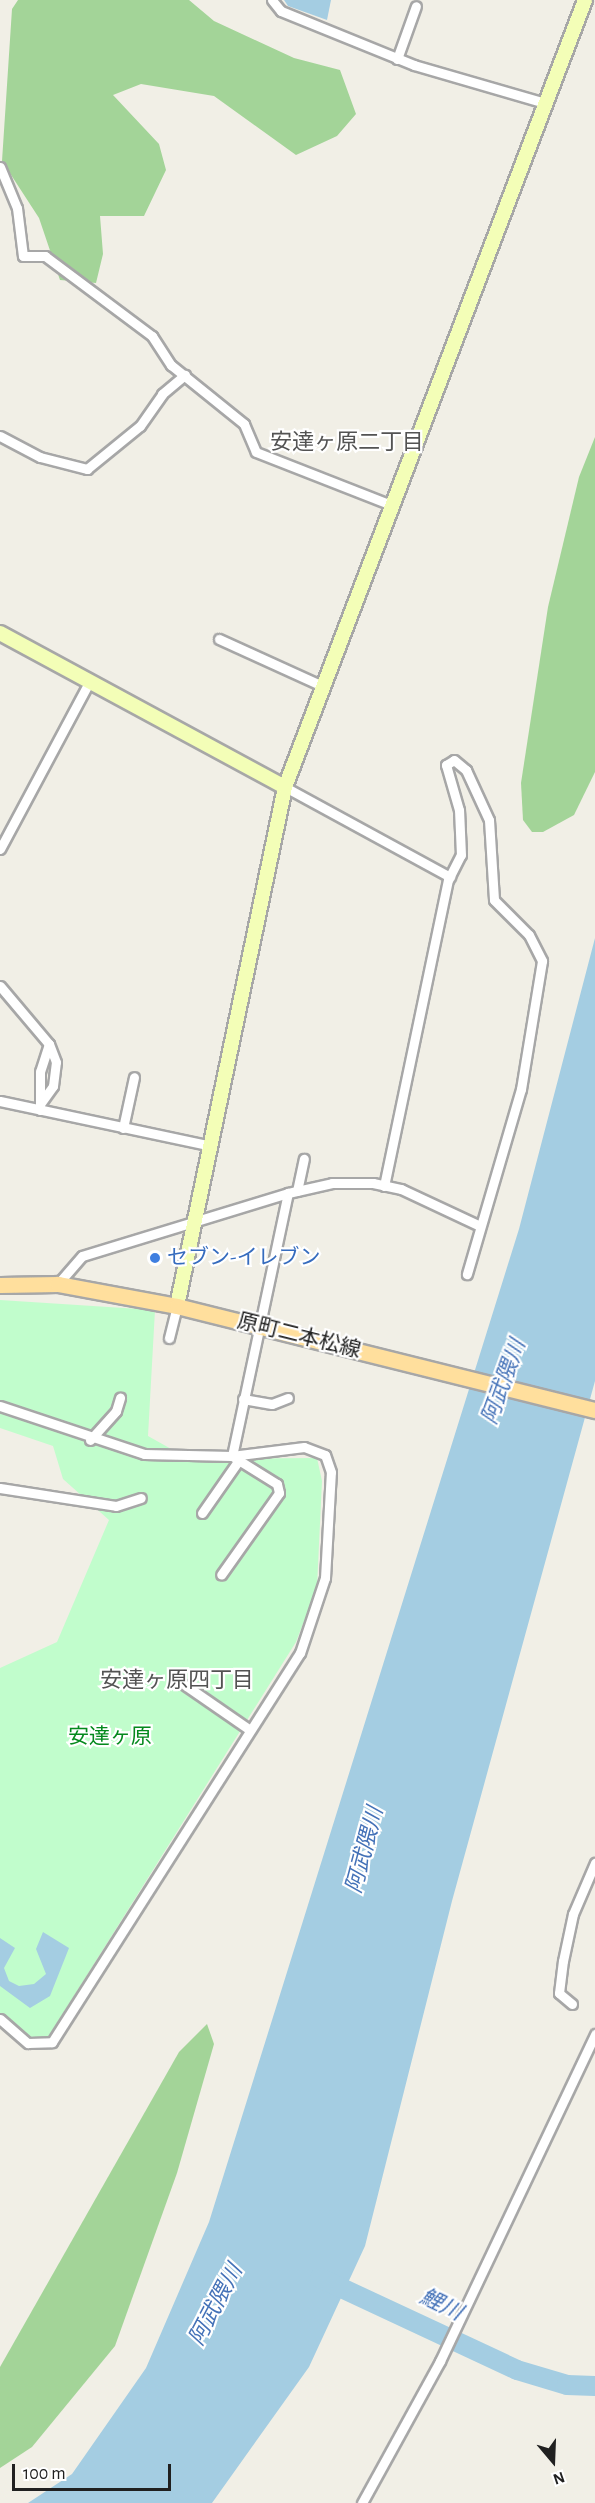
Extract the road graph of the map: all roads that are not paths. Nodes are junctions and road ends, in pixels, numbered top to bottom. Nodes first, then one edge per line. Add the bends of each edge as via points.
1 (272, 0) edge
2 (585, 0) edge
3 (416, 6) dead end
4 (397, 58) junction
5 (545, 103) junction
6 (0, 167) edge
7 (185, 375) junction
8 (0, 436) edge
9 (394, 506) junction
10 (0, 633) edge
11 (219, 639) dead end
12 (89, 682) junction
13 (325, 687) junction
14 (285, 786) junction
15 (0, 849) edge
16 (450, 877) junction
17 (0, 986) edge
18 (49, 1044) junction
19 (134, 1077) dead end
20 (0, 1101) edge
21 (40, 1107) junction
22 (123, 1128) junction
23 (211, 1146) junction
24 (304, 1158) dead end
25 (384, 1186) junction
26 (292, 1192) junction
27 (196, 1221) junction
28 (480, 1226) junction
29 (467, 1274) dead end
30 (58, 1284) junction
31 (0, 1285) edge
32 (177, 1306) junction
33 (259, 1326) junction
34 (169, 1338) dead end
35 (120, 1398) dead end
36 (288, 1398) dead end
37 (243, 1399) junction
38 (0, 1406) edge
39 (595, 1410) edge
40 (90, 1440) junction
41 (236, 1458) junction
42 (0, 1488) edge
43 (141, 1498) dead end
44 (202, 1513) dead end
45 (221, 1575) dead end
46 (185, 1685) dead end
47 (250, 1730) junction
48 (595, 1863) edge
49 (572, 2004) dead end
50 (0, 2019) edge
51 (595, 2034) edge
52 (362, 2503) edge

1 - 4 street via 281,10
2 - 5 street
3 - 4 street
4 - 5 street
5 - 9 street
6 - 7 street via 17,208 23,256 45,256 94,290 152,336 171,365
7 - 8 street via 162,394 140,426 87,469 40,457
7 - 9 street via 244,424 256,452
9 - 13 street
10 - 12 street
11 - 13 street
12 - 14 street
12 - 15 street
13 - 14 street
14 - 16 street
14 - 23 street
16 - 25 street
16 - 28 street via 462,843 447,765 454,760 466,770 489,819 494,900 530,935 542,961 521,1089
17 - 18 street
18 - 21 street via 40,1072
18 - 21 street via 56,1062 53,1086
19 - 22 street
20 - 21 street
21 - 22 street
22 - 23 street
23 - 27 street
24 - 26 street
25 - 26 street via 332,1183
25 - 28 street
26 - 27 street
26 - 33 street
27 - 30 street via 82,1256
27 - 32 street
28 - 29 street
30 - 31 main road, 原町二本松線
30 - 32 main road, 原町二本松線
32 - 33 main road, 原町二本松線
32 - 34 street
33 - 37 street
33 - 39 main road, 原町二本松線
35 - 40 street via 116,1411
36 - 37 street via 272,1404
37 - 41 street
38 - 40 street
40 - 41 street via 144,1454
41 - 44 street
41 - 45 street via 277,1484 279,1493
41 - 47 street via 312,1447 325,1455 331,1472 324,1586 300,1653
42 - 43 street via 116,1506
46 - 47 street
47 - 50 street via 52,2042 28,2043
48 - 49 street via 573,1914 563,1961 559,1993
51 - 52 street via 440,2361

